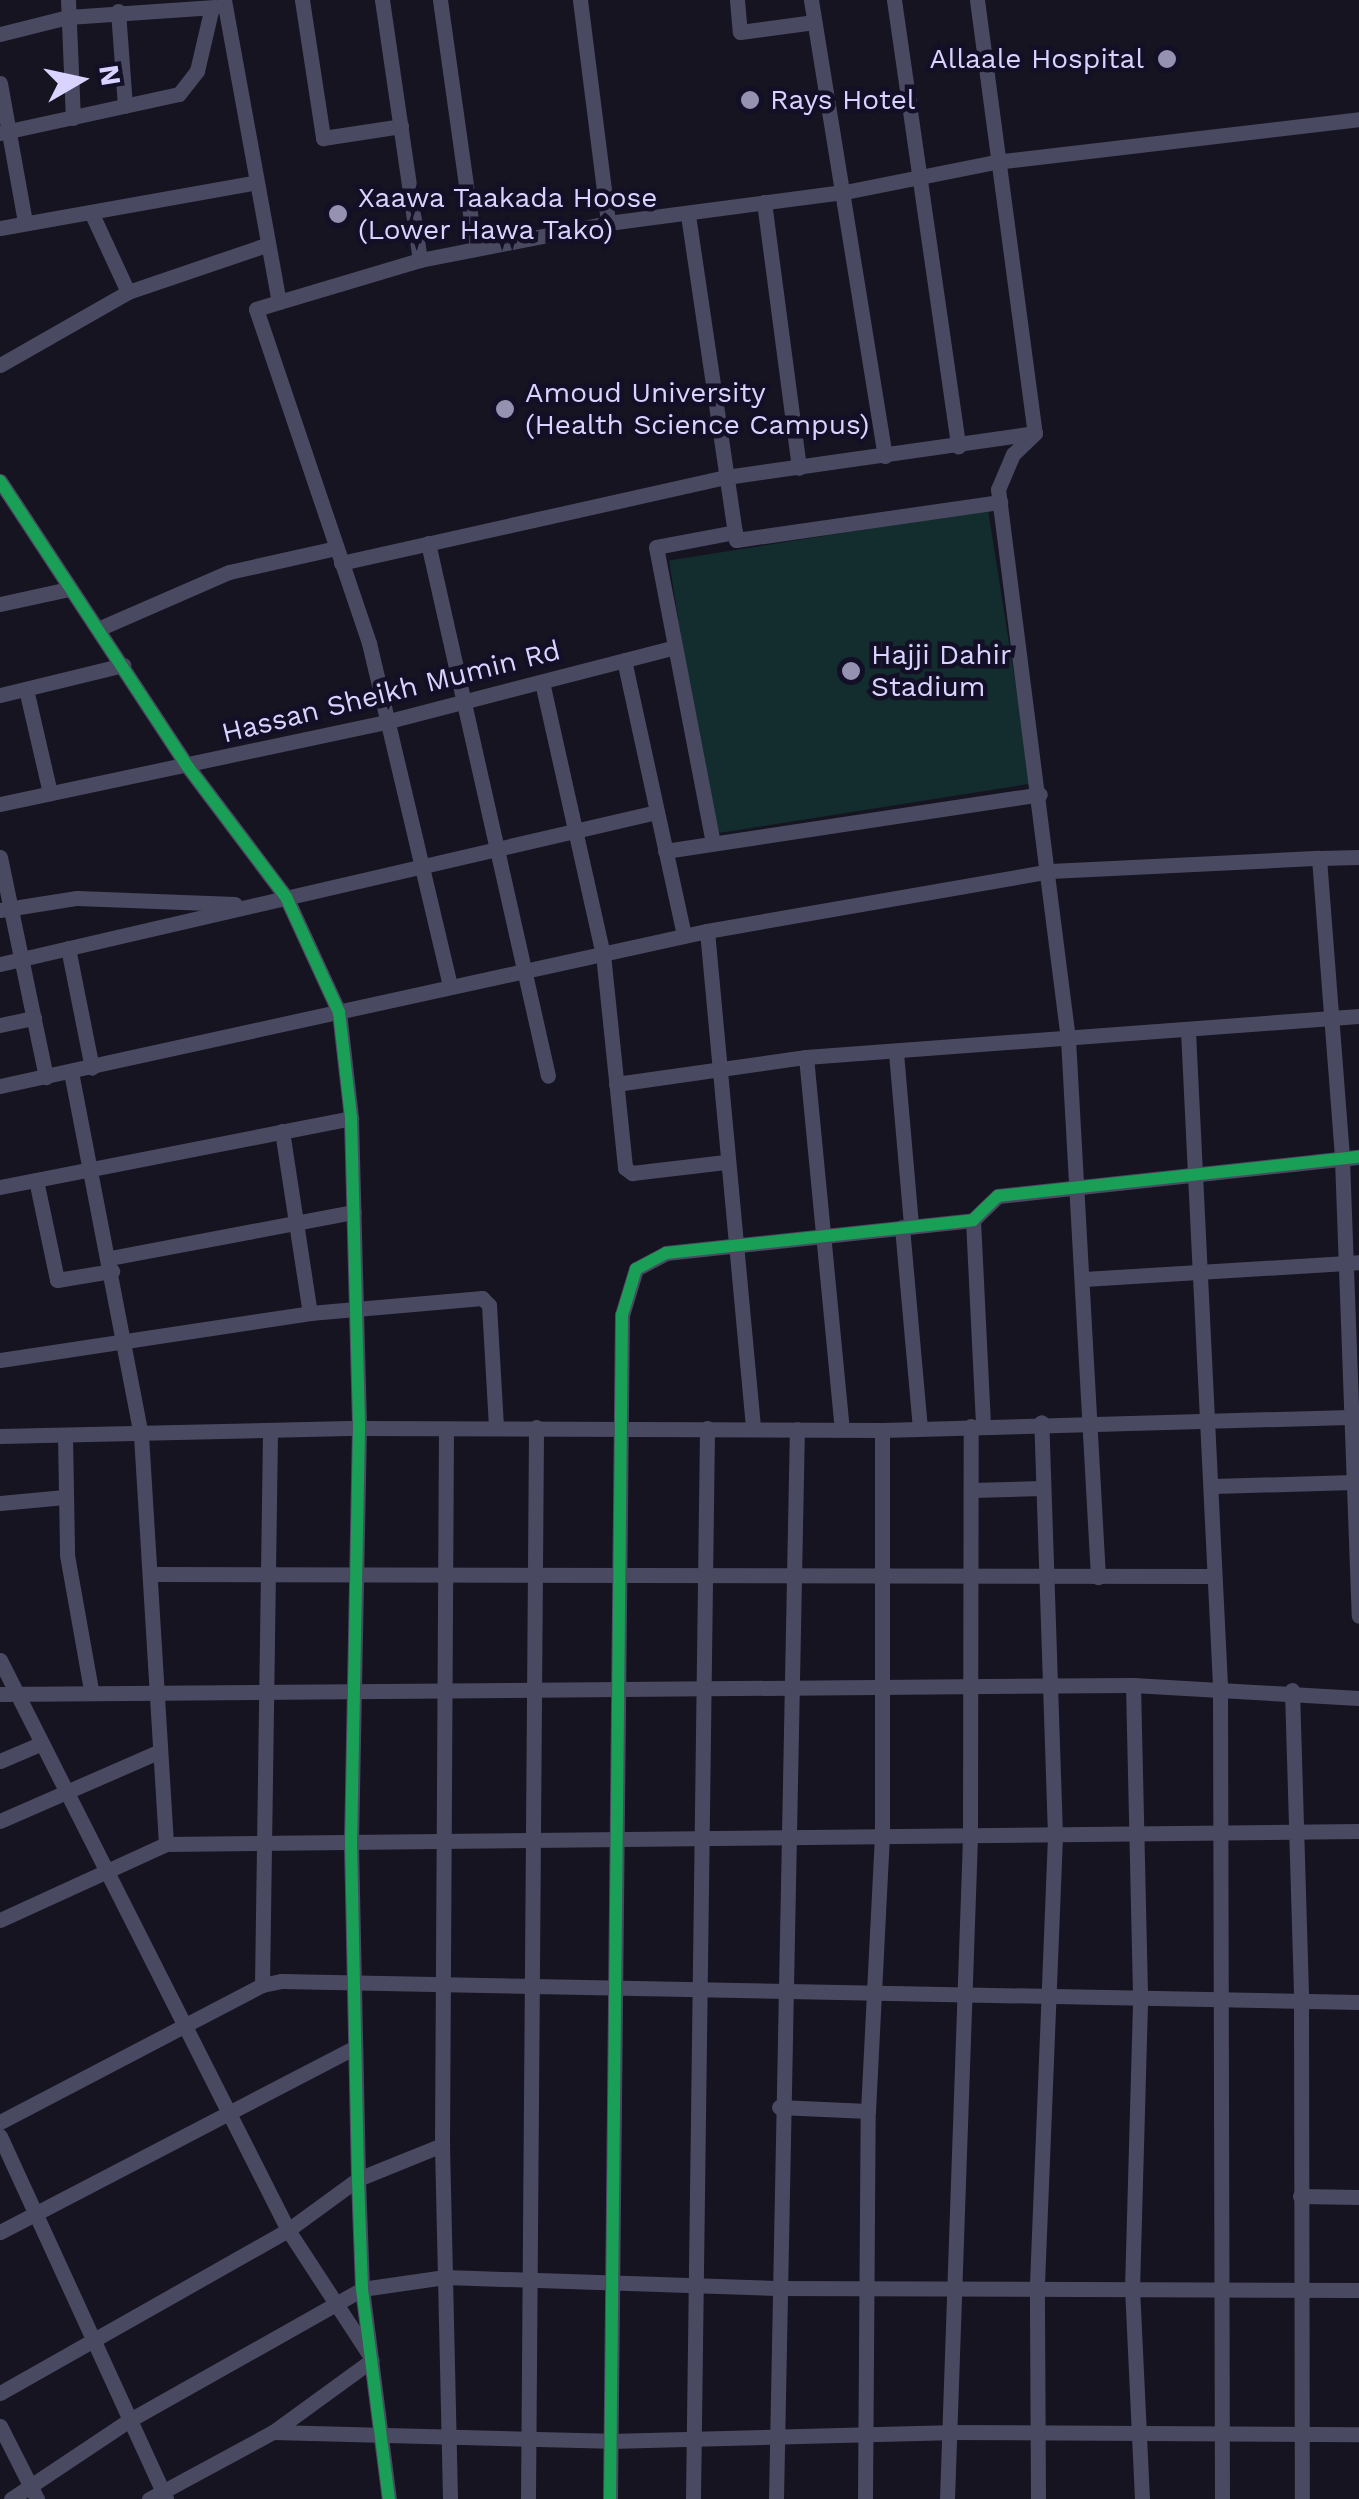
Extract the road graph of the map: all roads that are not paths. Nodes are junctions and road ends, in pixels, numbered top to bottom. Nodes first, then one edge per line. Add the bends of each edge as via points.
1 (68, 0) edge
2 (302, 0) edge
3 (382, 0) edge
4 (440, 0) edge
5 (580, 0) edge
6 (737, 0) edge
7 (812, 0) edge
8 (894, 0) edge
9 (977, 0) edge
10 (219, 4) edge
11 (118, 11) junction
12 (68, 18) junction
13 (814, 22) junction
14 (0, 34) edge
15 (0, 84) edge
16 (125, 106) junction
17 (72, 118) junction
18 (1359, 119) edge
19 (401, 126) junction
20 (4, 132) edge
21 (996, 162) junction
22 (918, 176) junction
23 (253, 182) junction
24 (845, 192) junction
25 (764, 202) junction
26 (90, 212) junction
27 (688, 215) junction
28 (25, 222) junction
29 (608, 224) junction
30 (0, 228) edge
31 (266, 245) junction
32 (475, 249) junction
33 (420, 260) junction
34 (128, 292) junction
35 (279, 302) junction
36 (0, 365) edge
37 (1036, 433) junction
38 (958, 446) junction
39 (885, 456) junction
40 (799, 468) junction
41 (726, 478) junction
42 (0, 481) edge
43 (1000, 502) junction
44 (734, 532) junction
45 (428, 542) junction
46 (338, 556) junction
47 (69, 589) junction
48 (0, 604) edge
49 (98, 629) junction
50 (675, 646) junction
51 (624, 660) junction
52 (124, 664) junction
53 (542, 682) junction
54 (26, 689) junction
55 (0, 695) edge
56 (463, 703) junction
57 (389, 721) junction
58 (188, 767) junction
59 (50, 792) junction
60 (1040, 794) junction
61 (0, 804) edge
62 (657, 812) junction
63 (576, 828) junction
64 (713, 844) junction
65 (495, 846) junction
66 (664, 851) junction
67 (0, 857) edge
68 (1359, 857) edge
69 (1320, 858) junction
70 (421, 866) junction
71 (1050, 871) junction
72 (286, 898) junction
73 (254, 905) junction
74 (4, 909) edge
75 (707, 930) junction
76 (684, 936) junction
77 (68, 948) junction
78 (603, 954) junction
79 (21, 959) junction
80 (0, 964) edge
81 (524, 969) junction
82 (450, 985) junction
83 (339, 1012) junction
84 (1359, 1016) edge
85 (34, 1018) junction
86 (1333, 1019) junction
87 (0, 1025) edge
88 (1188, 1031) junction
89 (1068, 1039) junction
90 (896, 1053) junction
91 (806, 1057) junction
92 (92, 1068) junction
93 (717, 1070) junction
94 (70, 1072) junction
95 (548, 1076) dead end
96 (46, 1077) junction
97 (616, 1084) junction
98 (0, 1086) edge
99 (351, 1118) junction
100 (282, 1131) junction
101 (1351, 1158) edge
102 (725, 1162) junction
103 (92, 1169) junction
104 (1199, 1174) junction
105 (36, 1180) junction
106 (0, 1188) edge
107 (1077, 1188) junction
108 (354, 1212) junction
109 (973, 1220) junction
110 (296, 1222) junction
111 (907, 1226) junction
112 (824, 1236) junction
113 (738, 1247) junction
114 (1352, 1262) edge
115 (111, 1264) junction
116 (1205, 1270) junction
117 (1084, 1279) junction
118 (355, 1308) junction
119 (310, 1312) junction
120 (127, 1337) junction
121 (0, 1360) edge
122 (1211, 1416) junction
123 (1355, 1417) edge
124 (1092, 1420) junction
125 (1040, 1422) junction
126 (622, 1426) junction
127 (977, 1426) junction
128 (496, 1427) junction
129 (536, 1427) junction
130 (359, 1428) junction
131 (707, 1428) junction
132 (753, 1428) junction
133 (920, 1428) junction
134 (446, 1429) junction
135 (796, 1429) junction
136 (270, 1430) junction
137 (842, 1430) junction
138 (882, 1430) junction
139 (65, 1435) junction
140 (141, 1435) junction
141 (0, 1436) edge
142 (1354, 1482) junction
143 (1213, 1486) junction
144 (1042, 1488) junction
145 (972, 1490) junction
146 (65, 1497) junction
147 (0, 1503) edge
148 (152, 1574) junction
149 (272, 1574) junction
150 (357, 1575) junction
151 (444, 1575) junction
152 (535, 1576) junction
153 (622, 1576) junction
154 (706, 1576) junction
155 (794, 1576) junction
156 (882, 1576) junction
157 (1214, 1576) junction
158 (971, 1577) junction
159 (1046, 1577) junction
160 (1098, 1577) junction
161 (1358, 1577) edge
162 (1359, 1616) edge
163 (0, 1660) edge
164 (1054, 1685) junction
165 (1133, 1685) junction
166 (1220, 1686) junction
167 (884, 1688) junction
168 (972, 1688) junction
169 (790, 1689) junction
170 (91, 1690) junction
171 (1292, 1690) junction
172 (156, 1691) junction
173 (702, 1691) junction
174 (534, 1692) junction
175 (622, 1692) junction
176 (354, 1693) junction
177 (444, 1693) junction
178 (6, 1694) edge
179 (270, 1695) junction
180 (1359, 1698) edge
181 (40, 1744) junction
182 (158, 1752) junction
183 (0, 1761) edge
184 (64, 1792) junction
185 (0, 1821) edge
186 (1359, 1831) edge
187 (1293, 1832) junction
188 (1216, 1833) junction
189 (1137, 1834) junction
190 (1054, 1835) junction
191 (970, 1836) junction
192 (882, 1837) junction
193 (786, 1838) junction
194 (702, 1839) junction
195 (621, 1840) junction
196 (530, 1841) junction
197 (264, 1842) junction
198 (444, 1842) junction
199 (166, 1844) junction
200 (350, 1844) junction
201 (107, 1873) junction
202 (0, 1920) edge
203 (529, 1982) junction
204 (441, 1983) junction
205 (354, 1984) junction
206 (262, 1985) junction
207 (613, 1986) junction
208 (780, 1989) junction
209 (697, 1991) junction
210 (876, 1991) junction
211 (964, 1995) junction
212 (1048, 1999) junction
213 (1301, 2000) junction
214 (1140, 2002) junction
215 (1217, 2002) junction
216 (1359, 2002) edge
217 (184, 2028) junction
218 (355, 2047) junction
219 (778, 2108) junction
220 (868, 2111) junction
221 (228, 2115) junction
222 (0, 2122) edge
223 (0, 2136) edge
224 (442, 2145) junction
225 (358, 2178) junction
226 (1300, 2196) junction
227 (1359, 2197) edge
228 (35, 2213) junction
229 (288, 2230) junction
230 (0, 2232) edge
231 (445, 2277) junction
232 (528, 2280) junction
233 (610, 2283) junction
234 (1037, 2284) junction
235 (952, 2285) junction
236 (696, 2286) junction
237 (868, 2286) junction
238 (1132, 2287) junction
239 (1218, 2287) junction
240 (776, 2288) junction
241 (1299, 2288) junction
242 (362, 2289) junction
243 (1359, 2290) edge
244 (333, 2300) junction
245 (92, 2342) junction
246 (372, 2360) junction
247 (0, 2393) edge
248 (128, 2421) junction
249 (0, 2426) edge
250 (1139, 2430) junction
251 (273, 2432) junction
252 (948, 2432) junction
253 (1038, 2433) junction
254 (385, 2434) junction
255 (1218, 2434) junction
256 (1302, 2434) junction
257 (1359, 2434) edge
258 (447, 2437) junction
259 (866, 2437) junction
260 (776, 2439) junction
261 (526, 2440) junction
262 (695, 2440) junction
263 (609, 2441) junction
264 (28, 2483) junction
265 (159, 2496) edge
266 (11, 2499) edge
267 (37, 2499) edge
268 (389, 2499) edge
269 (450, 2499) edge
270 (528, 2499) edge
271 (610, 2499) edge
272 (693, 2499) edge
273 (776, 2499) edge
274 (865, 2499) edge
275 (947, 2499) edge
276 (1038, 2499) edge
277 (1142, 2499) edge
278 (1222, 2499) edge
279 (1302, 2499) edge

1 - 12 street
2 - 19 street via 323,138
3 - 19 street
4 - 32 street
5 - 29 street
6 - 13 street via 740,32
7 - 13 street
8 - 22 street
9 - 21 street
10 - 11 street
10 - 16 street via 190,84 179,94
10 - 23 street
11 - 12 street
11 - 16 street
12 - 14 street
12 - 17 street
13 - 24 street
15 - 20 street
16 - 17 street
17 - 20 street
18 - 21 street
19 - 33 street
20 - 28 street
21 - 22 street
21 - 37 street
22 - 24 street
22 - 38 street
23 - 26 street
23 - 31 street
24 - 25 street
24 - 39 street
25 - 27 street
25 - 40 street
26 - 28 street
26 - 34 street
27 - 29 street
27 - 41 street
28 - 30 street
29 - 32 street
31 - 34 street
31 - 35 street
32 - 33 street
33 - 35 street
34 - 36 street
35 - 46 street via 256,308
37 - 38 street
37 - 43 street via 1004,469
38 - 39 street
39 - 40 street
40 - 41 street
41 - 44 street
41 - 45 street
42 - 47 street
43 - 44 street via 736,540
43 - 60 street
44 - 50 street via 656,547
45 - 46 street
45 - 56 street
46 - 49 street via 229,572
46 - 57 street
47 - 48 street
47 - 49 street
49 - 52 street
50 - 51 street, Hassan Sheikh Mumin Rd
50 - 64 street
51 - 53 street, Hassan Sheikh Mumin Rd
51 - 62 street
52 - 54 street
52 - 58 street
53 - 56 street, Hassan Sheikh Mumin Rd
53 - 63 street
54 - 55 street
54 - 59 street
56 - 57 street, Hassan Sheikh Mumin Rd
56 - 65 street
57 - 58 street, Hassan Sheikh Mumin Rd
57 - 70 street
58 - 59 street, Hassan Sheikh Mumin Rd
58 - 72 street
59 - 61 street, Hassan Sheikh Mumin Rd
60 - 64 street
60 - 71 street
62 - 63 street
62 - 66 street
63 - 65 street
63 - 78 street
64 - 66 street
65 - 70 street
65 - 81 street
66 - 76 street
67 - 74 street
68 - 69 street
69 - 71 street
69 - 86 street
70 - 72 street
70 - 82 street
71 - 75 street
71 - 89 street
72 - 73 street
72 - 83 street
73 - 74 street via 77,898
73 - 77 street
74 - 79 street
75 - 76 street
75 - 93 street
76 - 78 street
77 - 79 street
77 - 92 street
78 - 81 street
78 - 97 street
79 - 80 street
79 - 85 street
81 - 82 street
81 - 95 street
82 - 83 street
83 - 92 street
83 - 99 street
84 - 86 street
85 - 87 street
85 - 96 street
86 - 88 street
86 - 101 street
88 - 89 street
88 - 104 street
89 - 90 street
89 - 107 street
90 - 91 street
90 - 111 street
91 - 93 street
91 - 112 street
92 - 94 street
93 - 97 street
93 - 102 street
94 - 96 street
94 - 103 street
96 - 98 street
97 - 102 street via 629,1173
99 - 100 street
99 - 108 street
100 - 103 street
100 - 110 street
101 - 104 street
101 - 114 street
102 - 113 street
103 - 105 street
103 - 115 street
104 - 107 street
104 - 116 street
105 - 106 street
105 - 115 street via 57,1280
107 - 109 street via 998,1196
107 - 117 street
108 - 110 street
108 - 118 street
109 - 111 street
109 - 127 street
110 - 115 street
110 - 119 street
111 - 112 street
111 - 133 street
112 - 113 street
112 - 137 street
113 - 126 street via 666,1253 636,1269 622,1316
113 - 132 street
114 - 116 street
114 - 123 street
115 - 120 street
116 - 117 street
116 - 122 street
117 - 124 street
118 - 119 street
118 - 128 street via 487,1300
118 - 130 street
119 - 120 street
120 - 121 street
120 - 140 street
122 - 123 street
122 - 124 street
122 - 143 street
123 - 142 street
124 - 125 street
124 - 160 street
125 - 127 street
125 - 144 street
126 - 129 street
126 - 131 street
126 - 153 street
127 - 133 street
127 - 145 street
128 - 129 street
128 - 134 street
129 - 152 street
130 - 134 street
130 - 136 street
130 - 150 street
131 - 132 street
131 - 154 street
132 - 135 street
133 - 138 street
134 - 151 street
135 - 137 street
135 - 155 street
136 - 140 street
136 - 149 street
137 - 138 street
138 - 156 street
139 - 140 street
139 - 141 street
139 - 146 street
140 - 148 street
142 - 143 street
142 - 161 street
143 - 157 street
144 - 145 street
144 - 159 street
145 - 158 street
146 - 147 street
146 - 170 street via 67,1556
148 - 149 street
148 - 172 street
149 - 150 street
149 - 179 street
150 - 151 street
150 - 176 street
151 - 152 street
151 - 177 street
152 - 153 street
152 - 174 street
153 - 154 street
153 - 175 street
154 - 155 street
154 - 173 street
155 - 156 street
155 - 169 street
156 - 158 street
156 - 167 street
157 - 160 street
157 - 166 street
158 - 159 street
158 - 168 street
159 - 160 street
159 - 164 street
161 - 162 street
163 - 178 street
164 - 165 street
164 - 168 street
164 - 190 street
165 - 166 street
165 - 189 street
166 - 171 street
166 - 188 street
167 - 168 street
167 - 169 street
167 - 192 street
168 - 191 street
169 - 173 street
169 - 193 street
170 - 172 street
170 - 178 street
171 - 180 street
171 - 187 street
172 - 179 street
172 - 182 street
173 - 175 street
173 - 194 street
174 - 175 street
174 - 177 street
174 - 196 street
175 - 195 street
176 - 177 street
176 - 179 street
176 - 200 street
177 - 198 street
178 - 181 street
179 - 197 street
181 - 183 street
181 - 184 street
182 - 184 street
182 - 199 street
184 - 185 street
184 - 201 street
186 - 187 street
187 - 188 street
187 - 213 street
188 - 189 street
188 - 215 street
189 - 190 street
189 - 214 street
190 - 191 street
190 - 212 street
191 - 192 street
191 - 211 street
192 - 193 street
192 - 210 street
193 - 194 street
193 - 208 street
194 - 195 street
194 - 209 street
195 - 196 street
195 - 207 street
196 - 198 street
196 - 203 street
197 - 199 street
197 - 200 street
197 - 206 street
198 - 200 street
198 - 204 street
199 - 201 street
200 - 205 street
201 - 202 street
201 - 217 street
203 - 204 street
203 - 207 street
203 - 232 street
204 - 205 street
204 - 224 street
205 - 206 street
205 - 218 street
206 - 217 street
207 - 209 street
207 - 233 street
208 - 209 street
208 - 210 street
208 - 219 street
209 - 236 street
210 - 211 street
210 - 220 street
211 - 212 street
211 - 235 street
212 - 214 street
212 - 234 street
213 - 215 street
213 - 216 street
213 - 226 street
214 - 215 street
214 - 238 street
215 - 239 street
217 - 221 street
217 - 222 street
218 - 221 street
218 - 225 street
219 - 220 street
219 - 240 street
220 - 237 street
221 - 228 street
221 - 229 street
223 - 228 street
224 - 225 street
224 - 231 street
225 - 229 street
225 - 242 street
226 - 227 street
226 - 241 street
228 - 230 street
228 - 245 street
229 - 244 street
229 - 245 street
231 - 232 street
231 - 242 street
231 - 258 street
232 - 233 street
232 - 261 street
233 - 236 street
233 - 263 street
234 - 235 street
234 - 238 street
234 - 253 street
235 - 237 street
235 - 252 street
236 - 240 street
236 - 262 street
237 - 240 street
237 - 259 street
238 - 239 street
238 - 250 street
239 - 241 street
239 - 255 street
240 - 260 street
241 - 243 street
241 - 256 street
242 - 244 street
242 - 246 street
244 - 246 street
244 - 248 street
245 - 247 street
245 - 248 street
246 - 251 street
246 - 254 street
248 - 264 street
248 - 265 street
249 - 264 street
250 - 253 street
250 - 255 street
250 - 277 street
251 - 254 street
251 - 265 street
252 - 253 street
252 - 259 street
252 - 275 street
253 - 276 street
254 - 258 street
254 - 268 street
255 - 256 street
255 - 278 street
256 - 257 street
256 - 279 street
258 - 261 street
258 - 269 street
259 - 260 street
259 - 274 street
260 - 262 street
260 - 273 street
261 - 263 street
261 - 270 street
262 - 263 street
262 - 272 street
263 - 271 street
264 - 266 street
264 - 267 street

